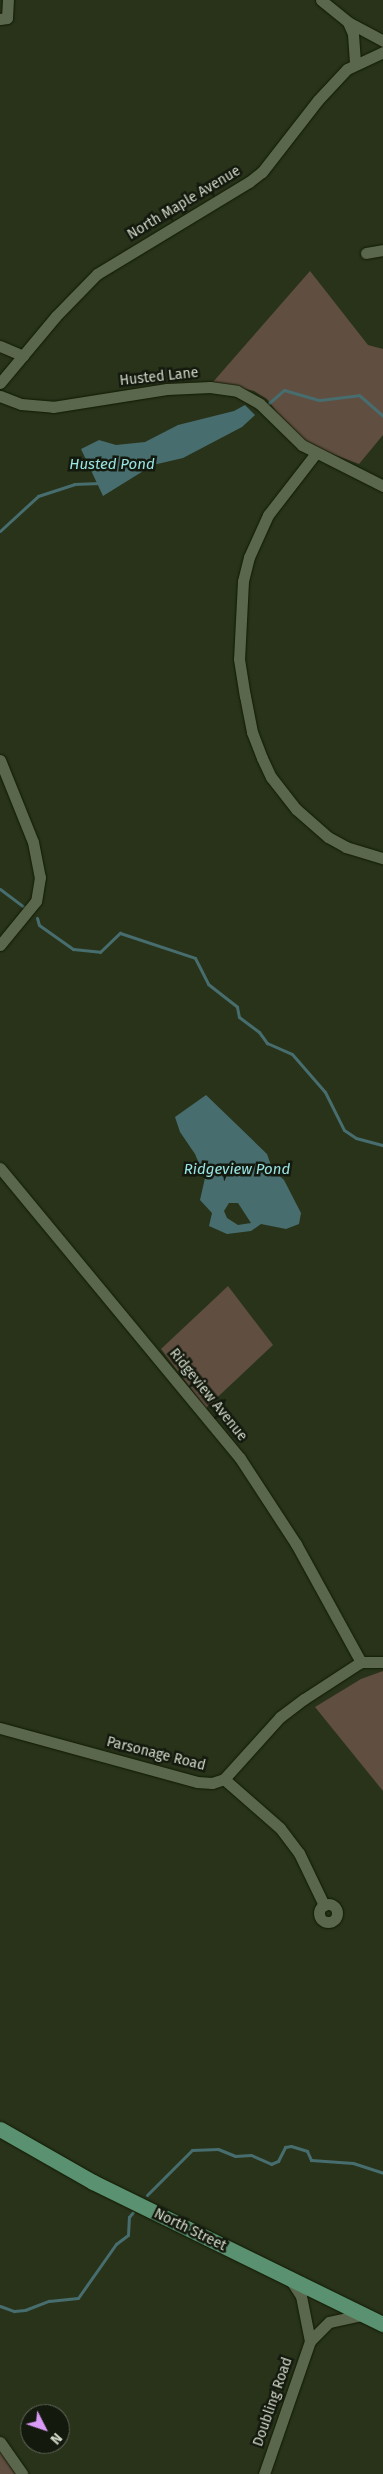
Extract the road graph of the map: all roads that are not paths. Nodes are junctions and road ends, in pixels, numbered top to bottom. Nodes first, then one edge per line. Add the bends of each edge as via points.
1 (8, 0) edge
2 (321, 0) edge
3 (0, 19) edge
4 (348, 22) junction
5 (383, 41) edge
6 (383, 52) edge
7 (355, 64) junction
8 (383, 250) edge
9 (366, 253) dead end
10 (0, 346) edge
11 (22, 356) junction
12 (0, 383) edge
13 (0, 396) edge
14 (316, 453) junction
15 (383, 486) edge
16 (0, 760) edge
17 (383, 858) edge
18 (0, 945) edge
19 (0, 1168) edge
20 (361, 1662) junction
21 (383, 1662) edge
22 (0, 1728) edge
23 (224, 1779) junction
24 (324, 1905) dead end
25 (0, 2129) edge
26 (290, 2279) junction
27 (363, 2315) junction
28 (383, 2324) edge
29 (310, 2341) junction
30 (0, 2442) edge
31 (22, 2474) edge
32 (264, 2474) edge

1 - 3 street via 7,18
2 - 4 street
4 - 5 street
4 - 7 street via 353,34
6 - 7 street, North Maple Avenue
7 - 11 street, North Maple Avenue via 318,100 262,172 104,270 66,304
8 - 9 street
10 - 11 street
11 - 12 street, North Maple Avenue
13 - 14 street, Husted Lane via 21,404 53,407 167,389 210,387 238,392 260,404 286,433
14 - 15 street, Husted Lane
14 - 17 street via 268,515 249,557 243,581 239,659 252,732 281,791 309,822 328,837 362,854
16 - 18 street via 33,842 40,877 36,901
19 - 20 street, Ridgeview Avenue via 240,1458 296,1544
20 - 21 street
20 - 23 street via 280,1717
22 - 23 street, Parsonage Road via 197,1782
23 - 24 street via 280,1828 299,1852
25 - 26 main road, North Street via 93,2182
26 - 27 main road, North Street
26 - 29 street via 301,2296
27 - 28 main road, North Street
27 - 29 street, Doubling Road via 329,2322
29 - 32 street, Doubling Road
30 - 31 street

